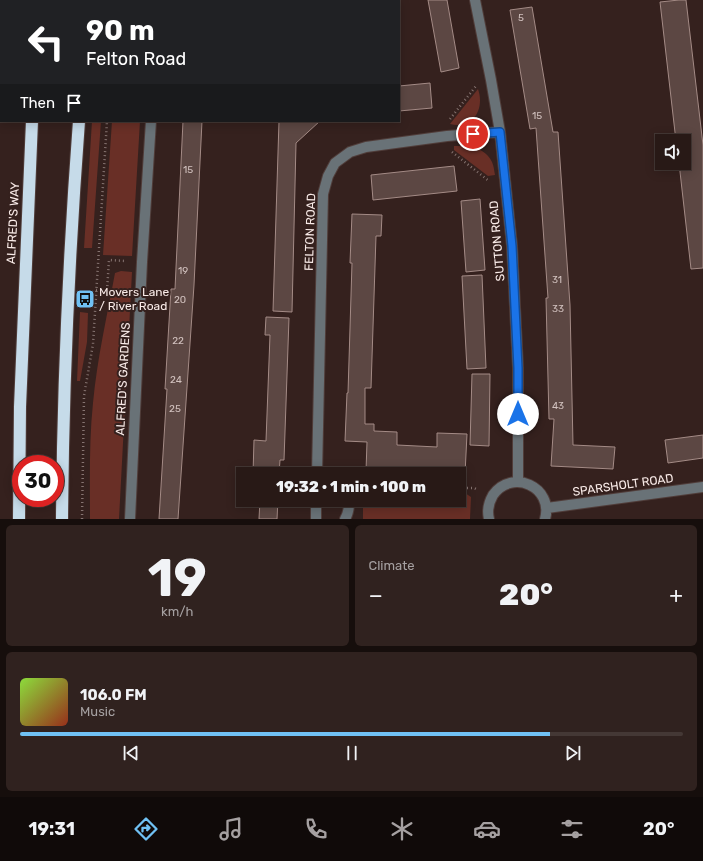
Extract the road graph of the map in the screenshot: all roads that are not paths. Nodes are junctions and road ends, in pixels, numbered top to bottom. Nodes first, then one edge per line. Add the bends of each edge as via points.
1 (475, 0) edge
2 (32, 122) edge
3 (79, 122) edge
4 (151, 122) edge
5 (500, 132) junction
6 (318, 467) edge
7 (518, 482) junction
8 (703, 487) edge
9 (316, 507) edge
10 (349, 507) edge
11 (546, 508) junction
12 (19, 519) edge
13 (62, 519) edge
14 (130, 519) edge
15 (316, 519) edge
16 (345, 519) edge
17 (489, 519) edge
18 (545, 519) edge

1 - 5 street, SUTTON ROAD
2 - 12 highway, ALFRED'S WAY via 20,392
3 - 13 highway via 68,297
4 - 14 street, ALFRED'S GARDENS
5 - 6 street, FELTON ROAD via 366,146 350,152 335,163 323,194
5 - 7 street, SUTTON ROAD via 513,261 518,368
7 - 11 street via 534,487 540,493
7 - 17 street via 507,484 497,490 488,507
8 - 11 street, SPARSHOLT ROAD
9 - 15 street
10 - 16 street
11 - 18 street

